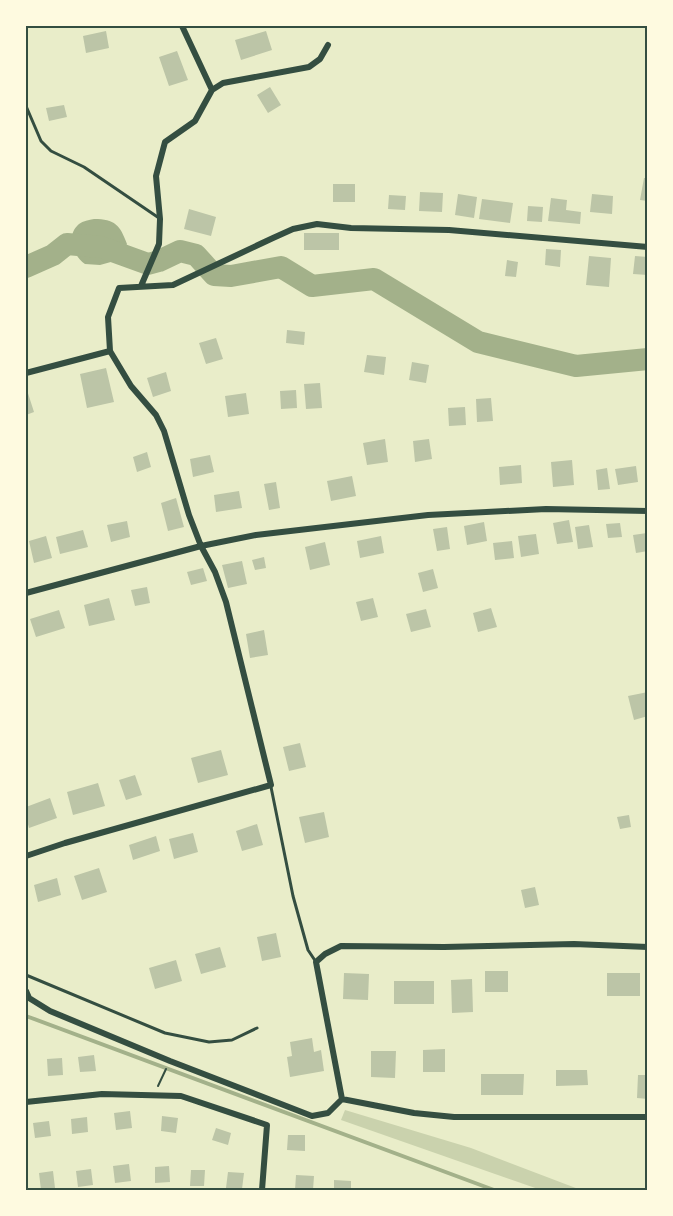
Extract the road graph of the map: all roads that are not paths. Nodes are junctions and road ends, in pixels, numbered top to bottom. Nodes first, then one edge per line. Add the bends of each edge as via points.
1 (182, 26) edge
2 (328, 45) dead end
3 (212, 90) junction
4 (26, 106) edge
5 (160, 219) junction
6 (648, 247) edge
7 (141, 286) junction
8 (110, 351) junction
9 (26, 373) edge
10 (648, 511) edge
11 (201, 546) junction
12 (26, 593) edge
13 (271, 785) junction
14 (26, 856) edge
15 (648, 947) edge
16 (316, 962) junction
17 (26, 975) edge
18 (26, 991) edge
19 (257, 1028) dead end
20 (342, 1099) junction
21 (26, 1102) edge
22 (648, 1117) edge
23 (262, 1191) edge

1 - 3 street
2 - 3 street via 309,68 223,83
3 - 5 street via 195,121 165,142 156,176
4 - 5 lane via 41,141 51,151 84,167
5 - 7 street via 159,244
6 - 7 street via 449,230 316,224 293,229 174,285
7 - 8 street via 119,288 108,317
8 - 9 street
8 - 11 street via 130,386 156,415 164,431
10 - 11 street via 546,509 428,515 256,535
11 - 12 street
11 - 13 street via 226,602
13 - 14 street
13 - 16 lane via 293,896 308,950
15 - 16 street via 341,945
16 - 20 street
17 - 19 lane via 165,1033 209,1042 232,1040
18 - 20 street via 29,998 50,1011 312,1116 328,1113
20 - 22 street via 454,1117
21 - 23 street via 102,1094 181,1096 267,1125

